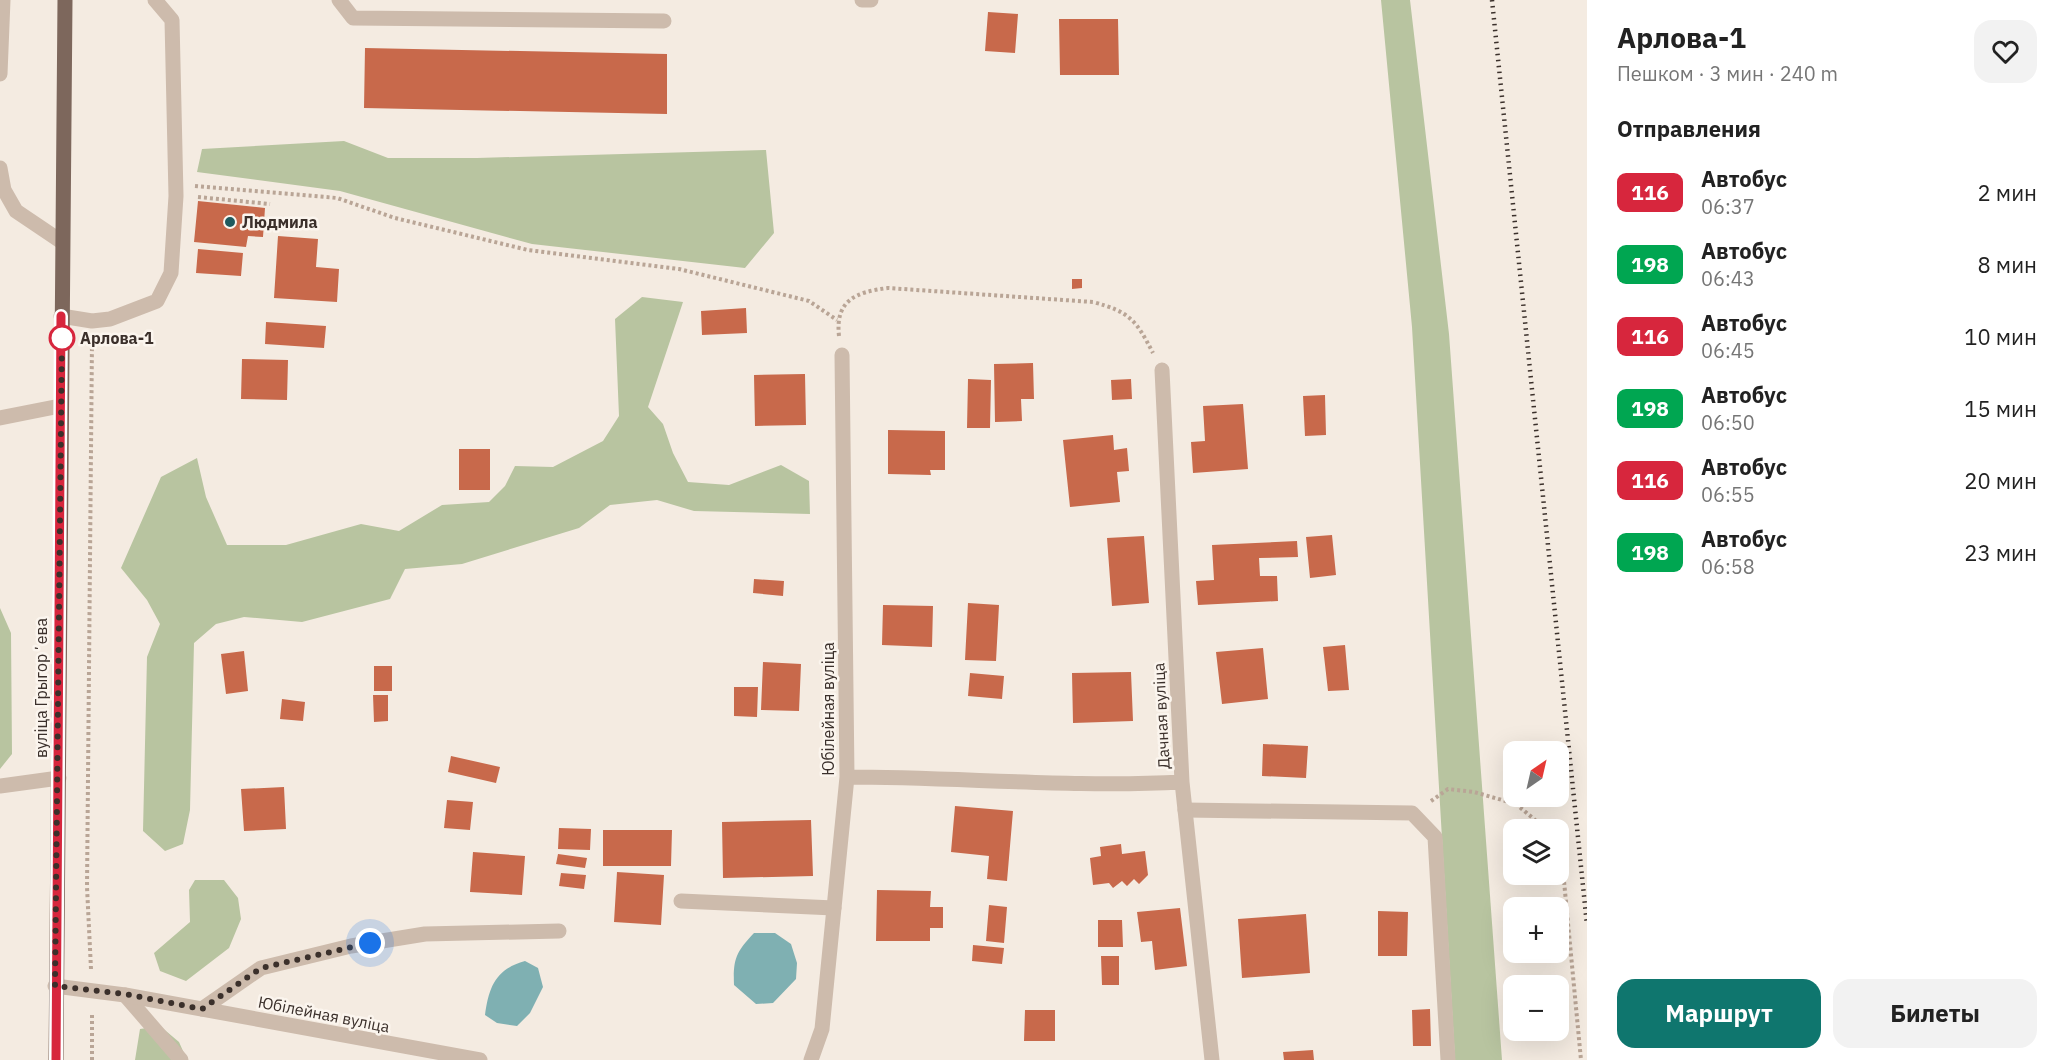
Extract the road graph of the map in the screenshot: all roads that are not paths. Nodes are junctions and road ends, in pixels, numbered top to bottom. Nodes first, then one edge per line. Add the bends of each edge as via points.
1 (3, 0) edge
2 (65, 0) edge
3 (155, 0) edge
4 (339, 0) edge
5 (862, 0) edge
6 (871, 0) edge
7 (664, 21) dead end
8 (0, 74) edge
9 (0, 168) edge
10 (62, 242) junction
11 (61, 316) junction
12 (842, 355) road end
13 (1162, 370) road end
14 (60, 406) junction
15 (0, 418) edge
16 (847, 777) junction
17 (59, 778) junction
18 (1182, 782) junction
19 (0, 786) edge
20 (1185, 810) junction
21 (681, 901) dead end
22 (834, 908) junction
23 (559, 931) dead end
24 (55, 986) junction
25 (125, 994) junction
26 (202, 1009) junction
27 (56, 1060) edge
28 (181, 1060) edge
29 (480, 1060) edge
30 (811, 1060) edge
31 (1212, 1060) edge
32 (1449, 1060) edge

1 - 8 street
2 - 10 main road, вуліца Грыгорʼева
3 - 11 street via 172,20 176,190 171,273 157,301 110,319 92,321
4 - 7 street via 352,18
5 - 6 street
9 - 10 street via 4,190 16,211
10 - 11 main road, вуліца Грыгорʼева
11 - 14 main road, вуліца Грыгорʼева
12 - 16 street, Юбілейная вуліца
13 - 18 street, Дачная вуліца
14 - 15 street
14 - 17 main road, вуліца Грыгорʼева
16 - 18 street via 1132,785
16 - 22 street, Юбілейная вуліца
17 - 19 street
17 - 24 main road, вуліца Грыгорʼева
18 - 20 street, Дачная вуліца
20 - 31 street, Дачная вуліца
20 - 32 street via 1412,813 1434,837
21 - 22 street
22 - 30 street, Юбілейная вуліца via 822,1029
23 - 26 street via 425,933 351,946 261,968
24 - 25 street, Юбілейная вуліца
24 - 27 main road, вуліца Грыгорʼева
25 - 26 street, Юбілейная вуліца
25 - 28 street
26 - 29 street, Юбілейная вуліца

